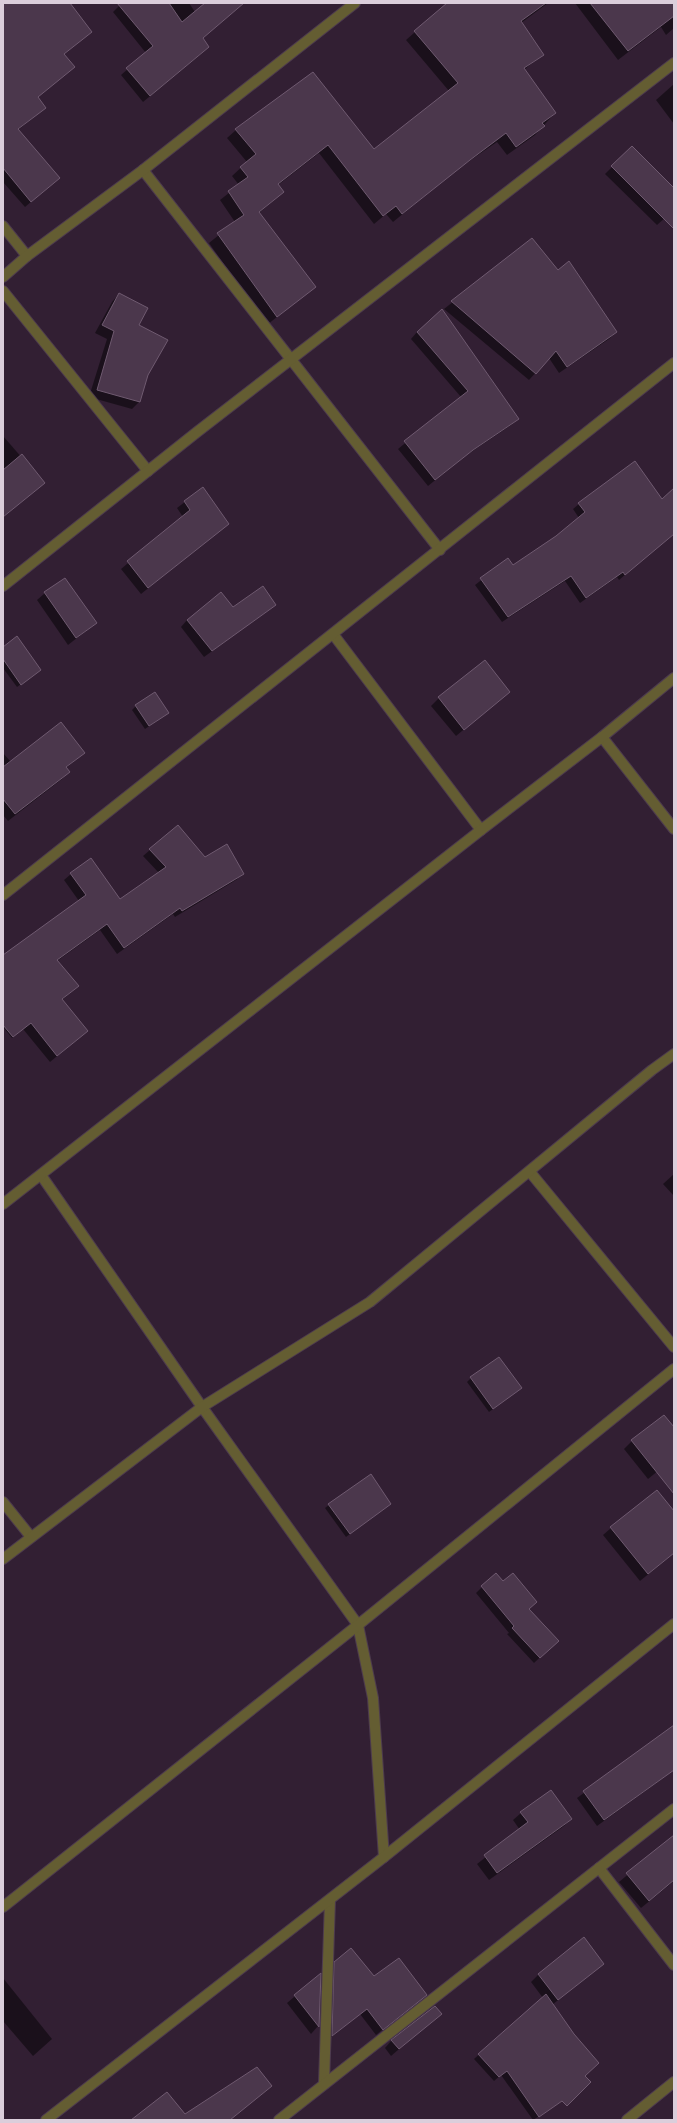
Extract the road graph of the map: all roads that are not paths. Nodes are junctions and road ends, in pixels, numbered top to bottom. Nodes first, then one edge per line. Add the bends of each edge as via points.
1 (355, 3) edge
2 (674, 63) edge
3 (143, 170) junction
4 (3, 226) edge
5 (27, 256) junction
6 (3, 277) edge
7 (3, 291) edge
8 (292, 359) junction
9 (674, 363) edge
10 (148, 471) junction
11 (440, 550) junction
12 (3, 586) edge
13 (333, 634) junction
14 (674, 678) edge
15 (602, 737) junction
16 (674, 829) edge
17 (481, 830) junction
18 (3, 895) edge
19 (674, 1054) edge
20 (530, 1172) junction
21 (41, 1175) junction
22 (3, 1204) edge
23 (674, 1347) edge
24 (674, 1369) edge
25 (202, 1407) junction
26 (3, 1502) edge
27 (31, 1537) junction
28 (3, 1559) edge
29 (674, 1624) edge
30 (358, 1625) junction
31 (674, 1809) edge
32 (384, 1857) junction
33 (599, 1868) junction
34 (330, 1900) junction
35 (3, 1907) edge
36 (674, 1966) edge
37 (674, 2082) edge
38 (324, 2084) junction
39 (46, 2120) edge
40 (279, 2120) edge
41 (627, 2120) edge

1 - 3 street
2 - 8 street
3 - 5 street
3 - 8 street
4 - 5 street
5 - 6 street
7 - 10 street
8 - 10 street
8 - 11 street
9 - 11 street
10 - 12 street
11 - 13 street
13 - 17 street
13 - 18 street
14 - 15 street
15 - 16 street
15 - 17 street
17 - 21 street
19 - 20 street
20 - 23 street
20 - 25 street via 370,1302
21 - 22 street
21 - 25 street
24 - 30 street
25 - 27 street
25 - 30 street
26 - 27 street
27 - 28 street
29 - 32 street
30 - 32 street via 373,1698
30 - 35 street
31 - 33 street
32 - 34 street
33 - 36 street
33 - 38 street
34 - 38 street
34 - 39 street
37 - 41 street
38 - 40 street

